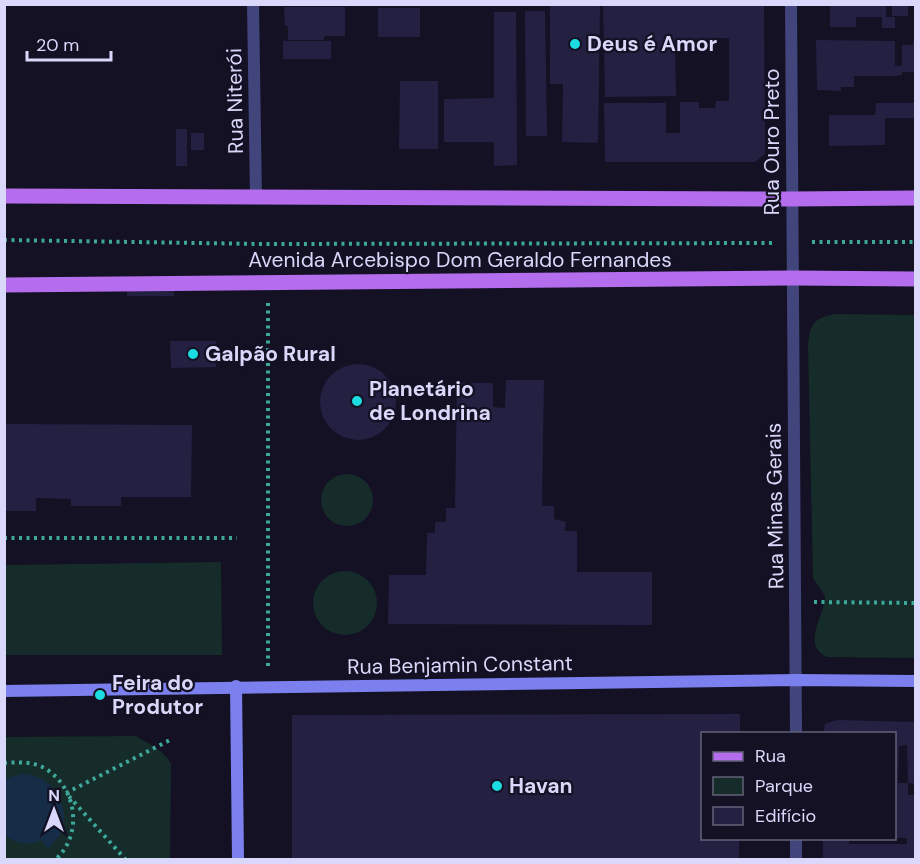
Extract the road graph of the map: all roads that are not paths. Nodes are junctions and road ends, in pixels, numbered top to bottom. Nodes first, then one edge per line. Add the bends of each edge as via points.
1 (253, 4) edge
2 (790, 4) edge
3 (4, 196) edge
4 (256, 198) junction
5 (915, 198) edge
6 (791, 200) junction
7 (792, 278) junction
8 (915, 279) edge
9 (4, 285) edge
10 (796, 680) junction
11 (915, 681) edge
12 (236, 686) junction
13 (4, 690) edge
14 (796, 732) edge
15 (796, 840) edge
16 (238, 860) edge
17 (796, 860) edge

1 - 4 street, Rua Niterói
2 - 6 street, Rua Ouro Preto
3 - 4 main road
4 - 6 main road
5 - 6 main road
6 - 7 street, Rua Ouro Preto
7 - 8 main road, Avenida Arcebispo Dom Geraldo Fernandes
7 - 9 main road, Avenida Arcebispo Dom Geraldo Fernandes
7 - 10 street, Rua Minas Gerais
10 - 11 street, Rua Benjamin Constant
10 - 12 street, Rua Benjamin Constant
10 - 14 street, Rua Minas Gerais
12 - 13 street, Rua Benjamin Constant
12 - 16 street
15 - 17 street

